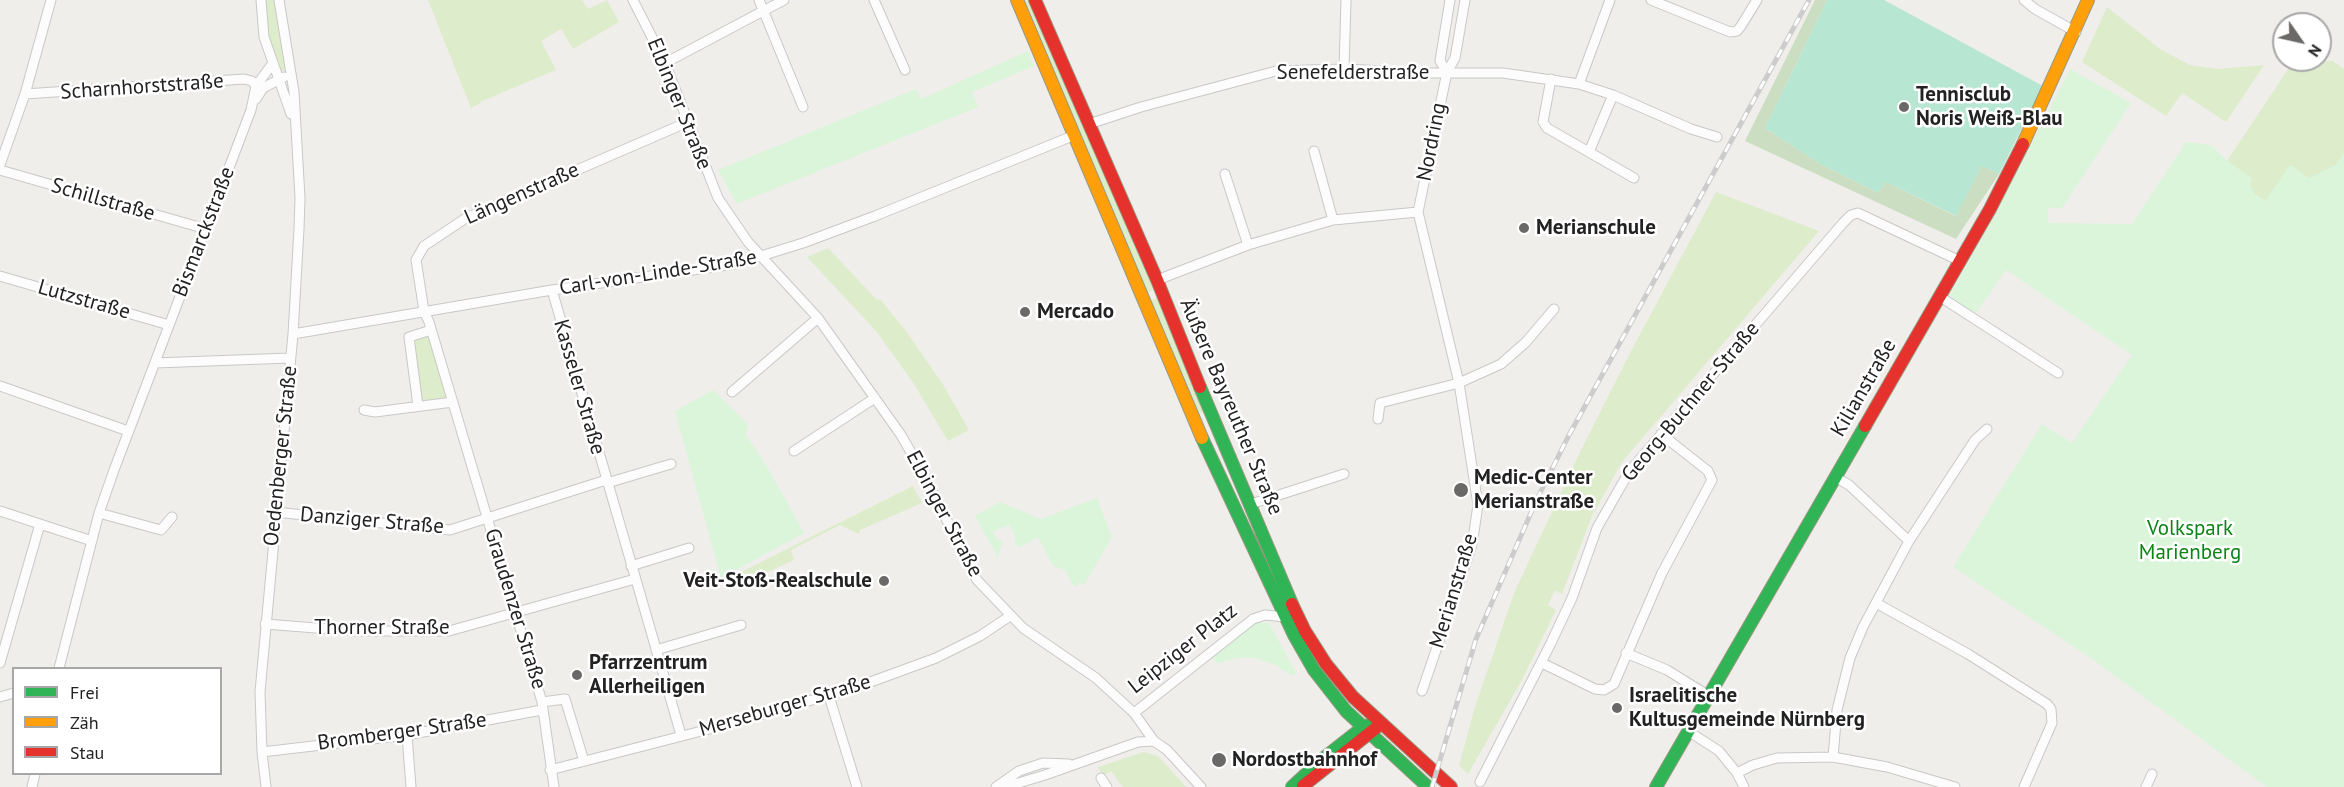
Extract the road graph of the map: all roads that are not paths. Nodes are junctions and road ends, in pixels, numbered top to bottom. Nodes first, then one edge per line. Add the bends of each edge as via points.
1 (51, 0) edge
2 (261, 0) edge
3 (279, 0) edge
4 (633, 0) edge
5 (759, 0) edge
6 (784, 0) edge
7 (874, 0) edge
8 (1017, 0) edge
9 (1035, 0) edge
10 (1346, 0) edge
11 (1450, 0) edge
12 (1465, 0) edge
13 (1610, 0) edge
14 (1651, 0) edge
15 (1756, 0) edge
16 (2024, 0) edge
17 (2088, 0) edge
18 (764, 11) junction
19 (2076, 32) junction
20 (273, 63) junction
21 (665, 63) junction
22 (1344, 69) junction
23 (904, 70) dead end
24 (290, 72) junction
25 (1447, 72) junction
26 (1551, 80) junction
27 (280, 81) junction
28 (1579, 84) junction
29 (256, 86) junction
30 (25, 94) junction
31 (1613, 95) junction
32 (254, 102) junction
33 (803, 107) dead end
34 (688, 122) junction
35 (1089, 124) junction
36 (294, 125) junction
37 (1075, 135) junction
38 (1717, 137) dead end
39 (1314, 151) dead end
40 (1589, 152) junction
41 (0, 165) edge
42 (0, 170) edge
43 (1226, 174) dead end
44 (1634, 178) dead end
45 (1418, 212) junction
46 (1333, 220) junction
47 (206, 229) junction
48 (1248, 245) junction
49 (761, 257) junction
50 (1960, 261) junction
51 (0, 276) edge
52 (1157, 280) junction
53 (552, 290) junction
54 (1939, 296) junction
55 (1554, 309) dead end
56 (424, 311) junction
57 (818, 318) junction
58 (169, 325) junction
59 (431, 330) junction
60 (293, 334) junction
61 (290, 358) junction
62 (155, 363) junction
63 (2058, 373) dead end
64 (1459, 383) junction
65 (0, 386) edge
66 (732, 392) dead end
67 (875, 398) junction
68 (453, 402) junction
69 (418, 406) junction
70 (364, 410) dead end
71 (1378, 419) dead end
72 (1987, 429) dead end
73 (128, 431) junction
74 (1661, 435) junction
75 (794, 451) dead end
76 (670, 464) dead end
77 (1344, 474) dead end
78 (1835, 477) junction
79 (606, 481) junction
80 (1251, 504) junction
81 (0, 511) edge
82 (275, 512) junction
83 (99, 513) junction
84 (172, 517) dead end
85 (487, 517) junction
86 (40, 524) junction
87 (92, 541) junction
88 (1909, 541) junction
89 (690, 548) dead end
90 (631, 566) junction
91 (635, 579) junction
92 (1876, 603) junction
93 (517, 614) junction
94 (1010, 616) junction
95 (1285, 617) junction
96 (266, 624) junction
97 (741, 625) dead end
98 (656, 650) junction
99 (1626, 653) junction
100 (0, 663) edge
101 (1542, 663) junction
102 (59, 667) edge
103 (1422, 691) dead end
104 (829, 696) junction
105 (1709, 696) junction
106 (542, 706) junction
107 (1134, 713) junction
108 (1382, 724) junction
109 (1365, 731) junction
110 (1688, 731) junction
111 (407, 735) junction
112 (681, 735) junction
113 (1154, 741) junction
114 (262, 752) junction
115 (1833, 757) junction
116 (584, 761) junction
117 (1075, 764) junction
118 (550, 770) junction
119 (1737, 773) junction
120 (2152, 774) dead end
121 (1922, 776) junction
122 (1101, 778) dead end
123 (1480, 782) dead end
124 (266, 787) edge
125 (411, 787) edge
126 (554, 787) edge
127 (857, 787) edge
128 (996, 787) edge
129 (1005, 787) edge
130 (1107, 787) edge
131 (1201, 787) edge
132 (1292, 787) edge
133 (1302, 787) edge
134 (1428, 787) edge
135 (1451, 787) edge
136 (1656, 787) edge
137 (1744, 787) edge
138 (1922, 787) edge
139 (1955, 787) edge
140 (2024, 787) edge
141 (2146, 787) edge

1 - 30 street, Scharnhorststraße
2 - 20 street via 264,37
3 - 24 street
4 - 21 street, Elbinger Straße
5 - 18 street
6 - 18 street
7 - 23 street
8 - 37 main road, Äußere Bayreuther Straße
9 - 35 main road, Äußere Bayreuther Straße
10 - 22 street
11 - 25 street, Nordring via 1440,61
12 - 25 street, Nordring via 1455,58
13 - 28 street
14 - 15 street via 1730,32 1737,31
16 - 19 street
17 - 19 main road, Kilianstraße
18 - 21 street
18 - 33 street
19 - 50 main road, Kilianstraße via 2016,160
20 - 27 street
20 - 29 street, Bismarckstraße
21 - 34 street, Elbinger Straße
22 - 25 street, Senefelderstraße
22 - 35 street, Senefelderstraße via 1276,71
24 - 27 street, Bismarckstraße
24 - 36 street, Oedenberger Straße
25 - 26 street, Senefelderstraße via 1503,73
25 - 45 street, Nordring
26 - 28 street, Senefelderstraße
26 - 40 street via 1543,122
27 - 32 street, Bismarckstraße via 263,88
27 - 36 street, Oedenberger Straße
28 - 31 street, Senefelderstraße
29 - 30 street, Scharnhorststraße via 244,79
29 - 32 street, Bismarckstraße
30 - 41 street, Scharnhorststraße
31 - 38 street, Senefelderstraße
31 - 40 street
32 - 47 street, Bismarckstraße
34 - 49 street, Elbinger Straße via 718,198
34 - 56 street, Längenstraße via 451,226 424,246 416,260
35 - 52 main road, Äußere Bayreuther Straße
36 - 60 street, Oedenberger Straße via 300,198
37 - 49 street, Carl-von-Linde-Straße via 914,201
37 - 95 main road, Äußere Bayreuther Straße via 1210,457
39 - 46 street
40 - 44 street
42 - 47 street, Schillstraße
43 - 48 street
45 - 46 street
45 - 64 street, Merianstraße
46 - 48 street
47 - 58 street, Bismarckstraße
48 - 52 street
49 - 53 street, Carl-von-Linde-Straße via 694,272
49 - 57 street, Elbinger Straße
50 - 54 main road, Kilianstraße
50 - 74 street, Georg-Buchner-Straße via 1858,213 1851,215
51 - 58 street, Lutzstraße
52 - 80 main road, Äußere Bayreuther Straße
53 - 56 street, Carl-von-Linde-Straße
53 - 79 street, Kasseler Straße
54 - 63 street
54 - 78 main road, Kilianstraße
55 - 64 street via 1509,359
56 - 59 street, Graudenzer Straße
56 - 60 street, Carl-von-Linde-Straße
57 - 66 street
57 - 67 street, Elbinger Straße
58 - 62 street, Bismarckstraße
59 - 68 street, Graudenzer Straße
59 - 69 street via 409,337
60 - 61 street, Oedenberger Straße
61 - 62 street
61 - 82 street, Oedenberger Straße
62 - 73 street, Bismarckstraße
64 - 71 street via 1380,403
64 - 103 street, Merianstraße via 1478,505 1472,545
65 - 73 street
67 - 75 street
67 - 94 street, Elbinger Straße via 902,435 977,580
68 - 69 street
68 - 85 street, Graudenzer Straße
69 - 70 street
72 - 88 street via 1975,440
73 - 83 street, Bismarckstraße
74 - 99 street via 1707,471 1712,480 1662,573
74 - 101 street, Georg-Buchner-Straße via 1629,472 1597,528 1572,598
76 - 79 street, Kasseler Straße
77 - 80 street
78 - 88 street via 1849,485
78 - 105 main road, Kilianstraße
79 - 85 street, Danziger Straße
79 - 90 street, Kasseler Straße
80 - 108 main road, Äußere Bayreuther Straße via 1274,565 1313,645 1344,687
81 - 86 street
82 - 85 street, Danziger Straße via 450,530
82 - 96 street, Oedenberger Straße
83 - 84 street via 161,530
83 - 87 street, Bismarckstraße
85 - 93 street, Graudenzer Straße
86 - 87 street
86 - 100 street
87 - 102 street, Bismarckstraße
88 - 92 street
89 - 90 street
90 - 91 street, Kasseler Straße
91 - 93 street, Thorner Straße
91 - 98 street, Kasseler Straße
92 - 115 street via 1842,684
92 - 140 street via 2047,704 2052,723
93 - 96 street, Thorner Straße via 449,632 354,632
93 - 106 street, Graudenzer Straße
94 - 104 street, Merseburger Straße via 936,658
94 - 107 street, Elbinger Straße via 1089,670
95 - 107 street, Leipziger Platz via 1265,615 1252,619
95 - 109 main road, Äußere Bayreuther Straße via 1314,670
96 - 114 street, Oedenberger Straße via 260,692
97 - 98 street
98 - 112 street, Kasseler Straße
99 - 101 street via 1614,684 1604,690
99 - 105 street via 1667,670
101 - 123 street, Georg-Buchner-Straße
104 - 112 street, Merseburger Straße
104 - 127 street
105 - 110 main road, Kilianstraße
106 - 111 street, Bromberger Straße
106 - 116 street, Graudenzer Straße via 565,699
106 - 118 street, Graudenzer Straße
107 - 113 street, Leipziger Platz
108 - 109 main road via 1371,724
108 - 135 main road, Äußere Bayreuther Straße
109 - 132 main road via 1320,760
109 - 133 main road
109 - 134 main road, Äußere Bayreuther Straße
110 - 119 street via 1719,751
110 - 136 main road, Kilianstraße
111 - 114 street, Bromberger Straße
111 - 125 street
112 - 116 street, Merseburger Straße
113 - 117 street via 1138,742
113 - 131 street, Leipziger Platz
114 - 124 street, Oedenberger Straße
115 - 119 street via 1777,758
115 - 121 street
116 - 118 street, Merseburger Straße
117 - 128 street via 1043,763 1019,771
117 - 129 street
118 - 126 street, Graudenzer Straße
119 - 137 street
120 - 141 street
121 - 138 street
121 - 139 street
122 - 130 street

